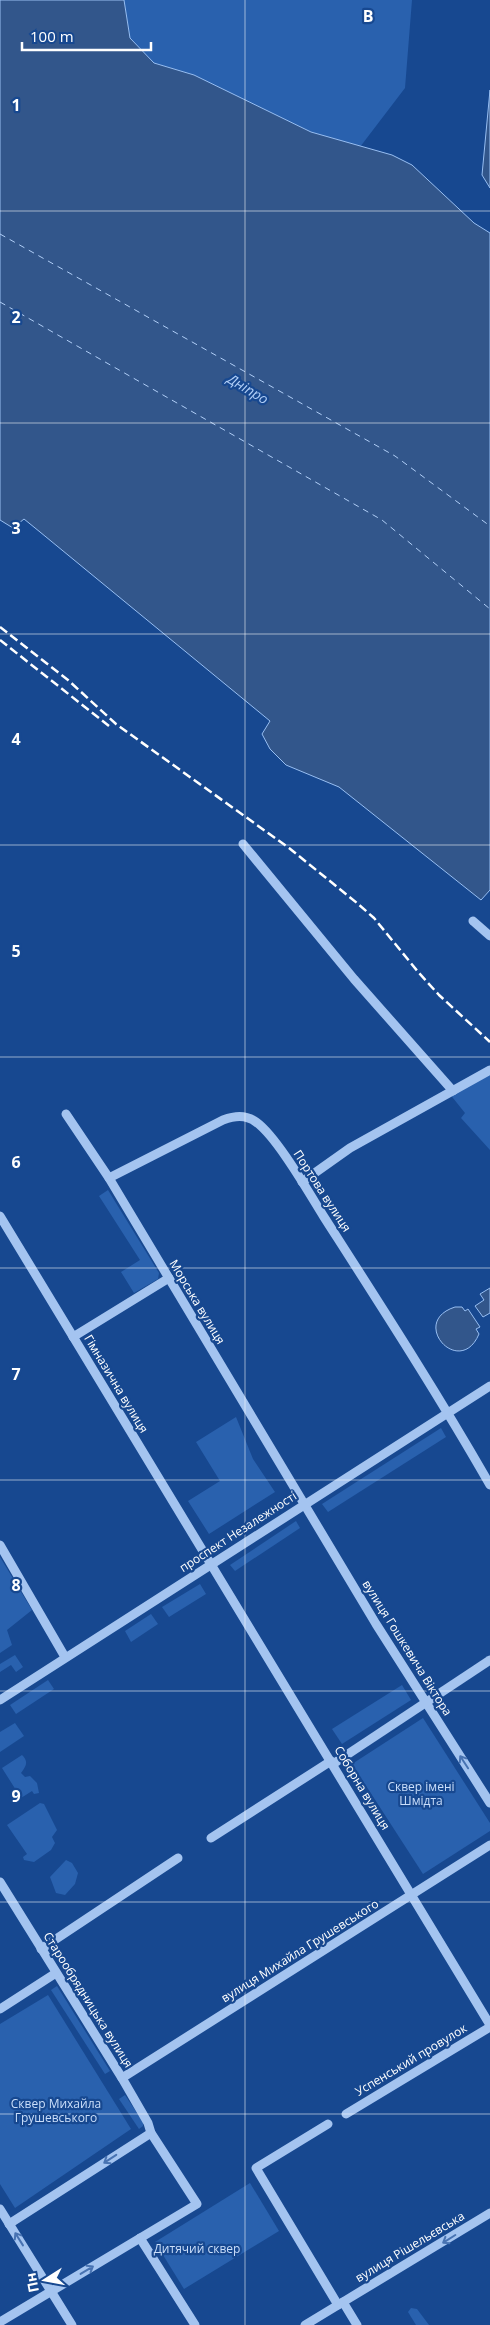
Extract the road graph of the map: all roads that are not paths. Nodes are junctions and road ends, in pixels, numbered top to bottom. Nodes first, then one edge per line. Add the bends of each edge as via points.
1 (243, 844) dead end
2 (473, 921) dead end
3 (490, 936) edge
4 (490, 1070) edge
5 (452, 1091) junction
6 (66, 1114) dead end
7 (109, 1178) junction
8 (302, 1182) junction
9 (0, 1216) edge
10 (168, 1278) junction
11 (74, 1337) junction
12 (490, 1386) edge
13 (449, 1414) junction
14 (490, 1486) edge
15 (304, 1505) junction
16 (0, 1545) edge
17 (211, 1565) junction
18 (65, 1657) junction
19 (490, 1660) edge
20 (0, 1700) edge
21 (426, 1704) junction
22 (332, 1763) junction
23 (490, 1803) edge
24 (211, 1838) dead end
25 (490, 1845) edge
26 (178, 1858) dead end
27 (0, 1882) edge
28 (412, 1895) junction
29 (41, 1949) junction
30 (56, 1974) junction
31 (0, 2010) edge
32 (490, 2026) edge
33 (122, 2078) junction
34 (346, 2114) dead end
35 (328, 2124) dead end
36 (151, 2133) junction
37 (0, 2209) edge
38 (490, 2213) edge
39 (9, 2224) junction
40 (140, 2238) junction
41 (52, 2292) junction
42 (340, 2303) junction
43 (0, 2322) edge
44 (72, 2325) edge
45 (195, 2325) edge
46 (305, 2325) edge
47 (357, 2325) edge

1 - 5 street
2 - 3 street
4 - 5 street
5 - 8 street via 350,1148
6 - 7 street, Морська вулиця
7 - 8 street, Портова вулиця via 235,1116 256,1121
7 - 10 street, Морська вулиця
8 - 13 street, Портова вулиця
9 - 11 street, Гімназична вулиця
10 - 11 street
10 - 15 street, Морська вулиця
11 - 17 street, Гімназична вулиця
12 - 13 street, проспект Незалежності
13 - 14 street, Портова вулиця
13 - 15 street, проспект Незалежності
15 - 17 street, проспект Незалежності
15 - 21 street, вулиця Гошкевича Віктора
16 - 18 street
17 - 18 street, проспект Незалежності
17 - 22 street, Соборна вулиця
18 - 20 street, проспект Незалежності
19 - 21 street
21 - 22 street
23 -> 21 street, вулиця Гошкевича Віктора
22 - 24 street
22 - 28 street, Соборна вулиця
25 - 28 street, вулиця Михайла Грушевського
26 - 29 street
27 - 29 street, Старообрядницька вулиця
28 - 32 street, Соборна вулиця
28 - 33 street, вулиця Михайла Грушевського
29 - 30 street, Старообрядницька вулиця
30 - 31 street
30 - 33 street, Старообрядницька вулиця
32 - 34 street, Успенський провулок
33 - 36 street, Старообрядницька вулиця
35 - 42 street via 256,2168
36 -> 39 street
36 - 40 street, Старообрядницька вулиця via 197,2204
37 - 39 street
38 -> 42 street, вулиця Рішельєвська
41 -> 39 street
41 -> 40 street
40 - 45 street
41 - 43 street
41 - 44 street
42 - 46 street, вулиця Рішельєвська
42 - 47 street

